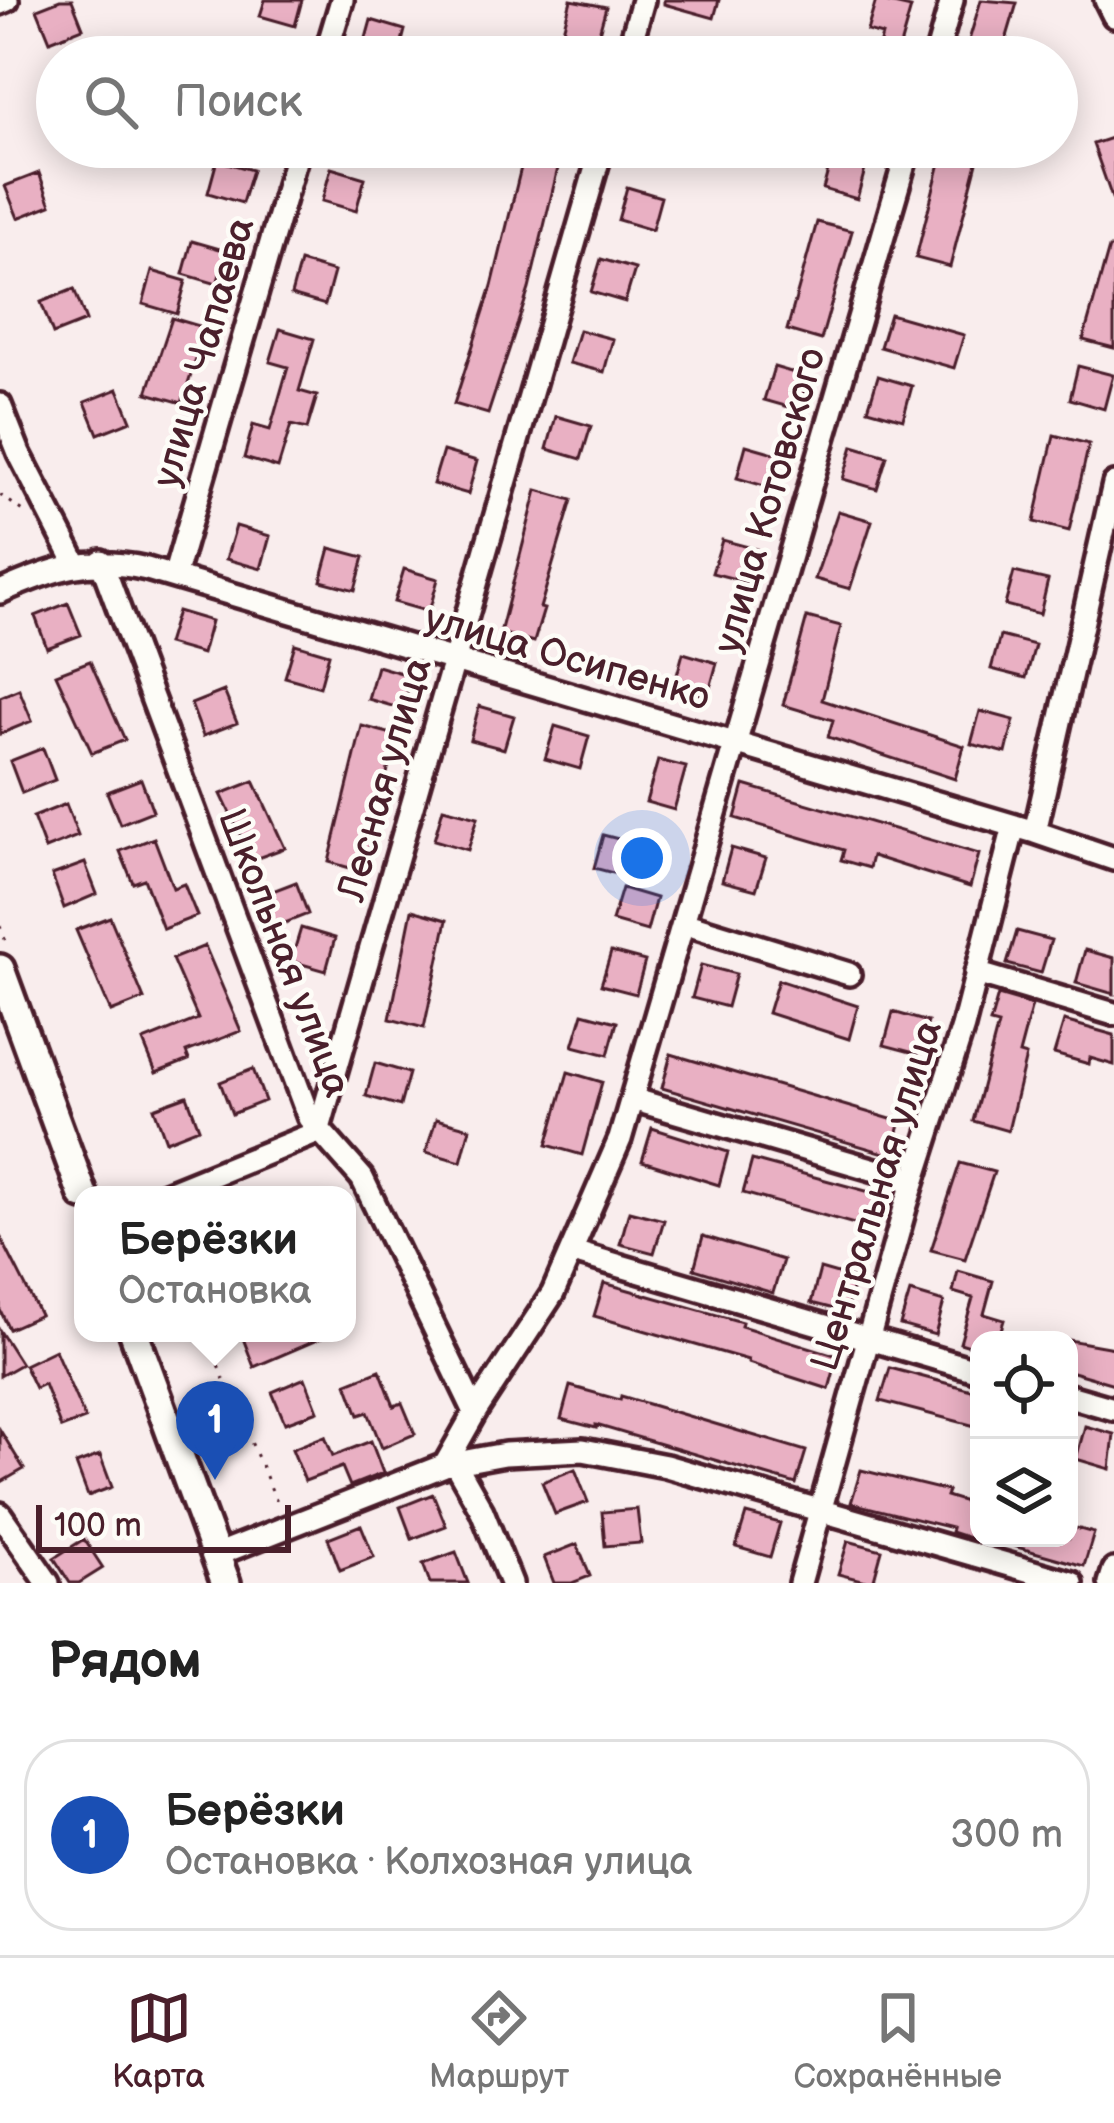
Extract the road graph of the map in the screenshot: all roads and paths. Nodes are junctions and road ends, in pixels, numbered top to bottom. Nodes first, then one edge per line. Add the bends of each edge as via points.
1 (342, 0) edge
2 (644, 0) edge
3 (952, 0) edge
4 (1106, 0) edge
5 (1114, 16) edge
6 (331, 36) edge
7 (633, 36) edge
8 (941, 36) edge
9 (293, 168) edge
10 (596, 168) edge
11 (903, 168) edge
12 (0, 405) edge
13 (1114, 484) edge
14 (101, 561) junction
15 (76, 564) junction
16 (174, 577) junction
17 (0, 592) edge
18 (456, 660) junction
19 (734, 742) junction
20 (1024, 829) junction
21 (1114, 859) edge
22 (683, 923) junction
23 (0, 969) edge
24 (850, 974) dead end
25 (976, 974) junction
26 (1114, 1014) edge
27 (632, 1099) junction
28 (318, 1132) junction
29 (913, 1181) junction
30 (80, 1186) edge
31 (185, 1186) edge
32 (573, 1252) junction
33 (868, 1339) junction
34 (137, 1342) edge
35 (208, 1342) edge
36 (970, 1367) edge
37 (1078, 1398) edge
38 (1114, 1408) edge
39 (475, 1412) junction
40 (450, 1464) junction
41 (820, 1510) junction
42 (0, 1514) edge
43 (288, 1527) junction
44 (216, 1556) junction
45 (1114, 1570) edge
46 (48, 1583) edge
47 (226, 1583) edge
48 (511, 1583) edge
49 (800, 1583) edge
50 (1072, 1583) edge
51 (1111, 1583) edge

1 - 6 street
2 - 7 street
3 - 8 street
4 - 5 street
9 - 16 street, улица Чапаева
10 - 18 street, Лесная улица
11 - 19 street, улица Котовского
12 - 15 street
13 - 20 street, Центральная улица
14 - 15 street, улица Осипенко
14 - 16 street, улица Осипенко
14 - 28 street, Школьная улица
15 - 17 street, улица Осипенко
16 - 18 street, улица Осипенко
18 - 19 street, улица Осипенко
18 - 28 street, Лесная улица
19 - 20 street, улица Осипенко
19 - 22 street, улица Котовского
20 - 21 street, улица Осипенко
20 - 25 street, Центральная улица
22 - 24 street
22 - 27 street, улица Котовского
23 - 30 main road
25 - 26 street
25 - 29 street, Центральная улица
27 - 29 street
27 - 32 street, улица Котовского
28 - 31 street
28 - 39 street, Школьная улица via 362,1178
29 - 33 street, Центральная улица
32 - 33 street
32 - 39 street, улица Котовского via 535,1326
33 - 36 street
33 - 41 street, Центральная улица
34 - 44 main road
35 - 43 path
37 - 38 street
39 - 40 street, улица Котовского
40 - 41 street via 548,1450 610,1453
40 - 43 street
40 - 48 street via 482,1510
41 - 49 street, Центральная улица
41 - 50 street
42 - 46 street
43 - 44 street
44 - 47 main road
45 - 51 street

